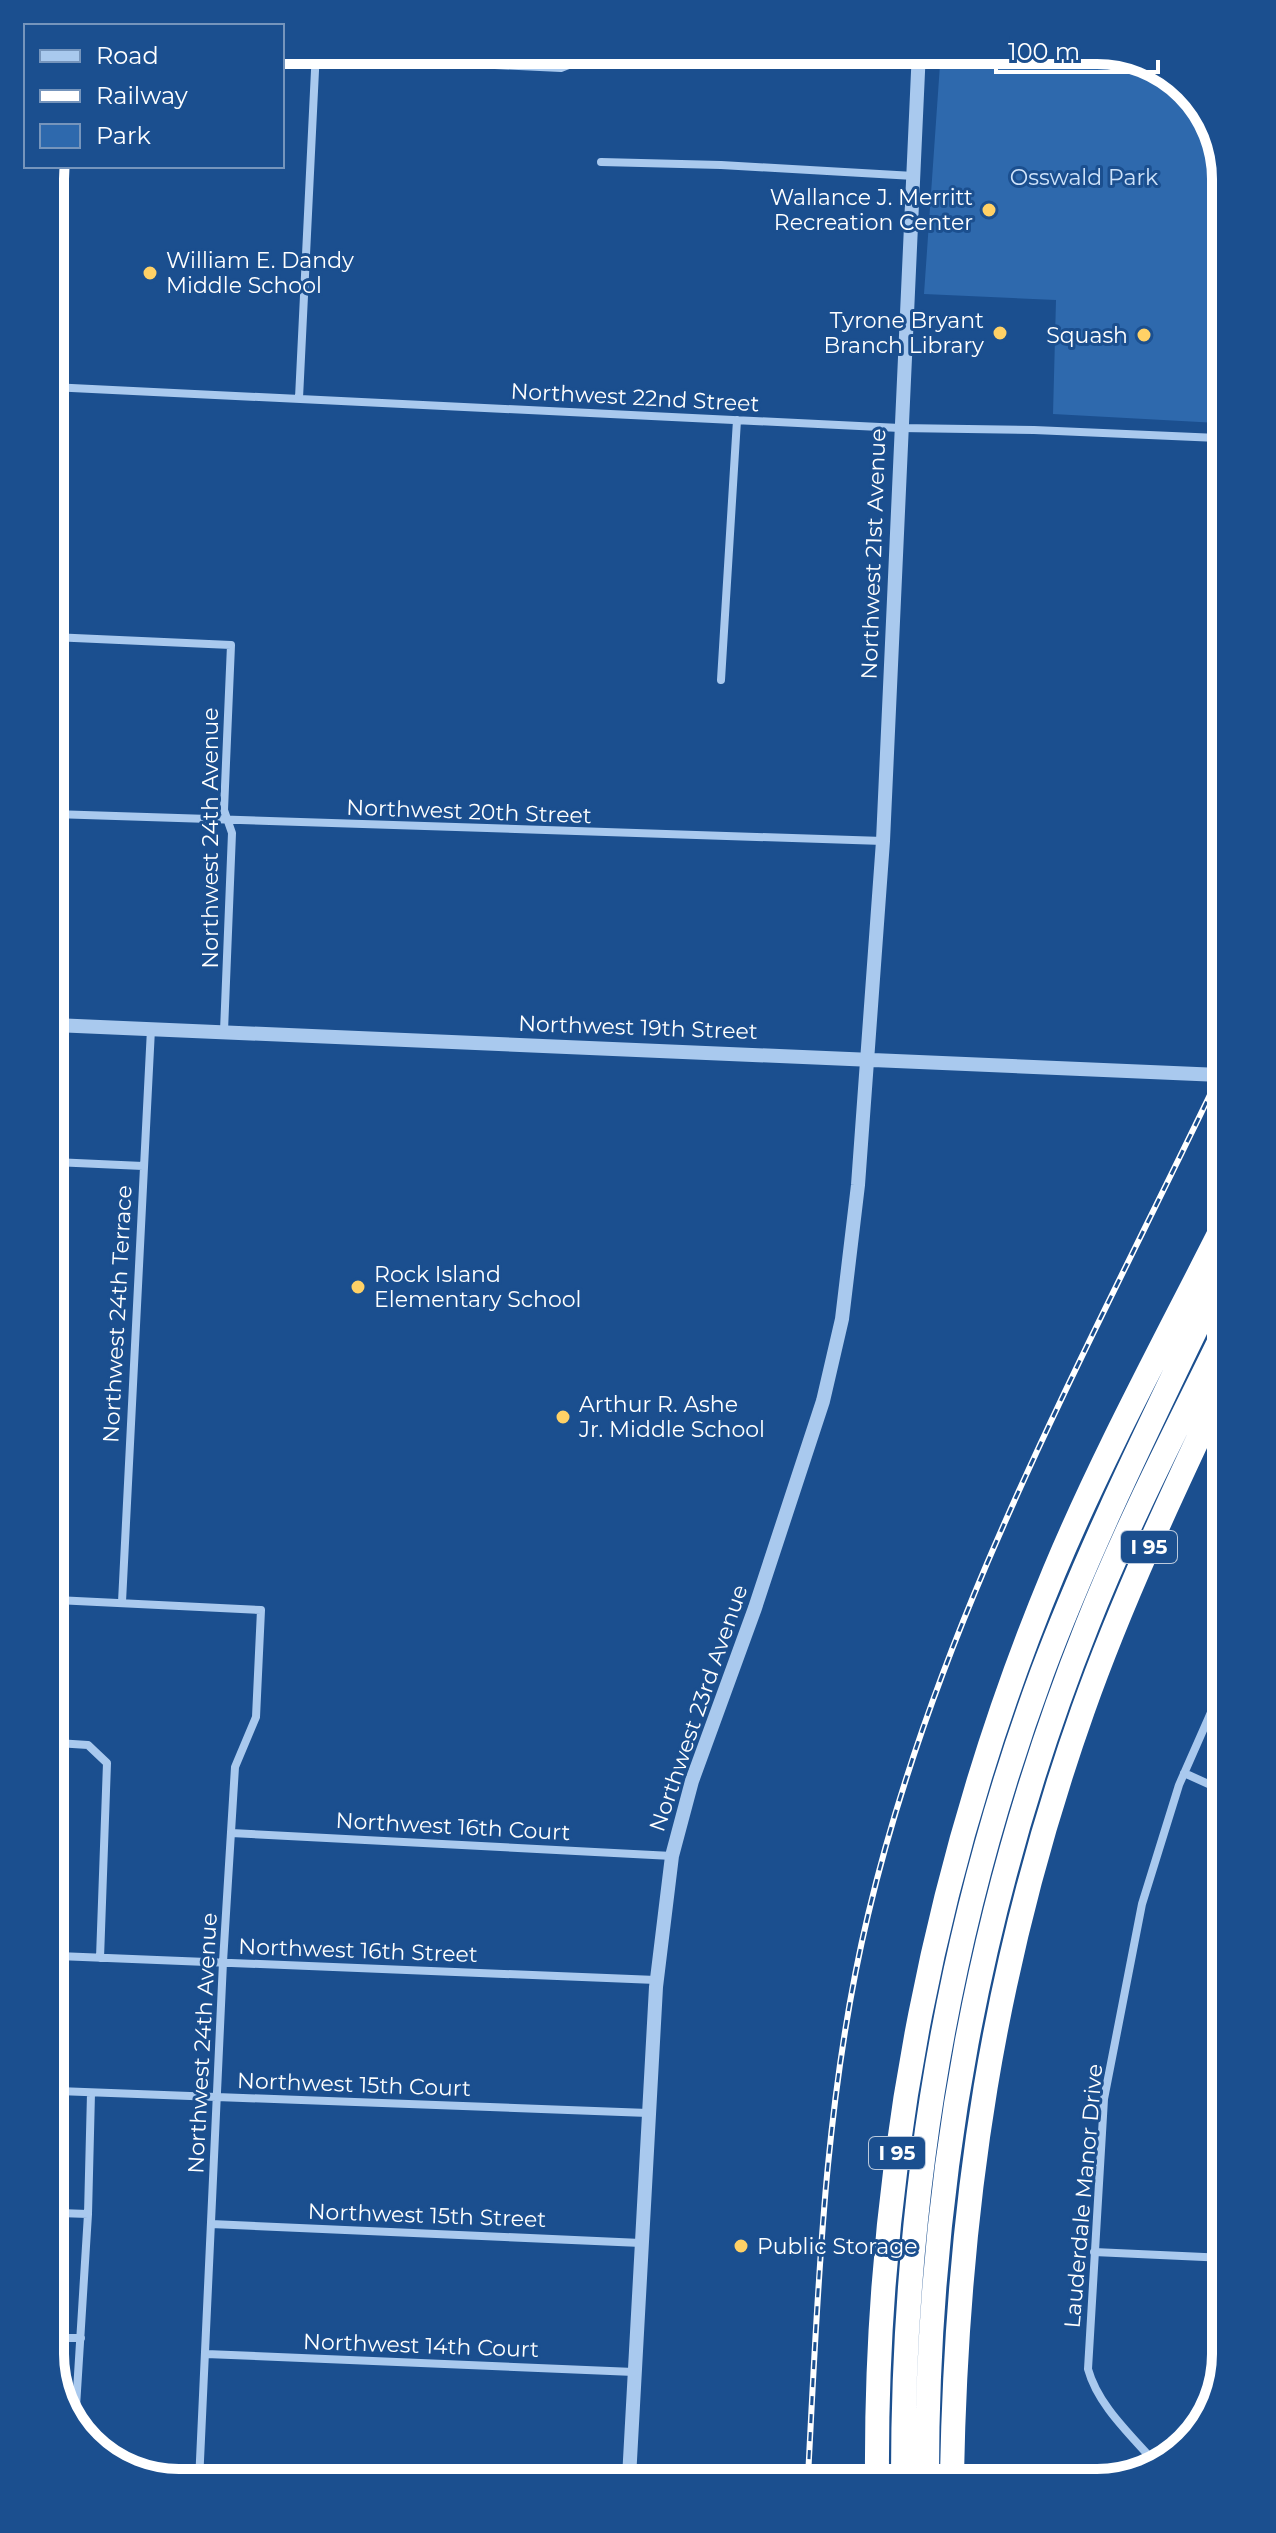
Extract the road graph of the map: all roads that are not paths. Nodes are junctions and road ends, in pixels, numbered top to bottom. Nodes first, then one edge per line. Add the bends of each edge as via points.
1 (315, 64) edge
2 (493, 64) edge
3 (571, 64) edge
4 (918, 64) edge
5 (601, 162) dead end
6 (914, 176) junction
7 (64, 388) edge
8 (299, 398) junction
9 (737, 420) junction
10 (900, 428) junction
11 (1212, 438) edge
12 (64, 638) edge
13 (721, 680) dead end
14 (64, 814) edge
15 (229, 821) junction
16 (883, 841) junction
17 (64, 1025) edge
18 (151, 1029) junction
19 (224, 1031) junction
20 (868, 1059) junction
21 (1212, 1075) edge
22 (64, 1162) edge
23 (143, 1166) junction
24 (1212, 1248) edge
25 (1212, 1296) edge
26 (1212, 1356) edge
27 (1212, 1410) edge
28 (64, 1600) edge
29 (122, 1602) junction
30 (1212, 1710) edge
31 (64, 1743) edge
32 (1184, 1773) junction
33 (1212, 1786) edge
34 (231, 1833) junction
35 (962, 1836) junction
36 (672, 1856) junction
37 (64, 1956) edge
38 (100, 1958) junction
39 (223, 1962) junction
40 (656, 1980) junction
41 (946, 2017) junction
42 (991, 2047) junction
43 (64, 2091) edge
44 (91, 2093) junction
45 (217, 2096) junction
46 (648, 2113) junction
47 (64, 2213) edge
48 (88, 2214) junction
49 (211, 2224) junction
50 (938, 2239) junction
51 (641, 2243) junction
52 (1094, 2252) junction
53 (1212, 2257) edge
54 (64, 2338) edge
55 (81, 2338) junction
56 (206, 2354) junction
57 (634, 2372) junction
58 (76, 2406) edge
59 (1150, 2456) edge
60 (164, 2468) edge
61 (200, 2469) joint
62 (629, 2469) edge
63 (877, 2469) edge
64 (903, 2469) edge
65 (927, 2469) edge
66 (952, 2469) edge

1 - 8 street
2 - 3 street
4 - 6 street, Northwest 21st Avenue
5 - 6 street
6 - 10 street, Northwest 21st Avenue
7 - 8 street, Northwest 22nd Street
8 - 9 street, Northwest 22nd Street
9 - 10 street, Northwest 22nd Street
9 - 13 street
10 - 11 street, Northwest 22nd Street
10 - 16 street, Northwest 21st Avenue
12 - 15 street, Northwest 24th Avenue via 231,645 224,810
14 - 15 street, Northwest 20th Street
15 - 16 street, Northwest 20th Street
15 - 19 street, Northwest 24th Avenue
16 - 20 street, Northwest 21st Avenue
17 - 18 street, Northwest 19th Street
18 - 19 street, Northwest 19th Street
18 - 23 street, Northwest 24th Terrace
19 - 20 street, Northwest 19th Street
20 - 21 street, Northwest 19th Street
20 - 36 street, Northwest 23rd Avenue via 842,1319 823,1401 692,1781
22 - 23 street
23 - 29 street, Northwest 24th Terrace
24 - 35 highway, I 95 via 1054,1572
25 - 41 highway via 1102,1527 1042,1674 982,1863
26 - 50 highway via 1102,1589 1022,1810 973,2003
27 - 42 highway, I 95 via 1083,1709 1036,1858
28 - 29 street
29 - 34 street, Northwest 24th Avenue via 261,1610 256,1717 235,1767
30 - 32 street, Lauderdale Manor Drive
31 - 38 street via 88,1745 107,1763
32 - 33 street
32 - 52 street, Lauderdale Manor Drive via 1142,1904 1104,2099
34 - 36 street, Northwest 16th Court
34 - 39 street, Northwest 24th Avenue
35 - 41 highway
35 - 63 highway, I 95 via 924,1994 897,2150 879,2350
36 - 40 street, Northwest 23rd Avenue
37 - 38 street, Northwest 16th Street
38 - 39 street, Northwest 16th Street
39 - 40 street, Northwest 16th Street
39 - 45 street, Northwest 24th Avenue
40 - 46 street, Northwest 23rd Avenue
41 - 64 highway via 913,2238
42 - 50 highway
42 - 66 highway, I 95 via 962,2255
43 - 44 street, Northwest 15th Court
44 - 45 street, Northwest 15th Court
44 - 48 street
45 - 46 street, Northwest 15th Court
45 - 49 street, Northwest 24th Avenue
46 - 51 street, Northwest 23rd Avenue
47 - 48 street
48 - 55 street
49 - 51 street, Northwest 15th Street
49 - 56 street, Northwest 24th Avenue
50 - 65 highway
51 - 57 street, Northwest 23rd Avenue
52 - 53 street
52 - 59 street, Lauderdale Manor Drive via 1088,2369 1105,2402
54 - 55 street
55 - 58 street
56 - 57 street, Northwest 14th Court
56 - 61 street, Northwest 24th Avenue
57 - 62 street, Northwest 23rd Avenue
60 - 61 street

